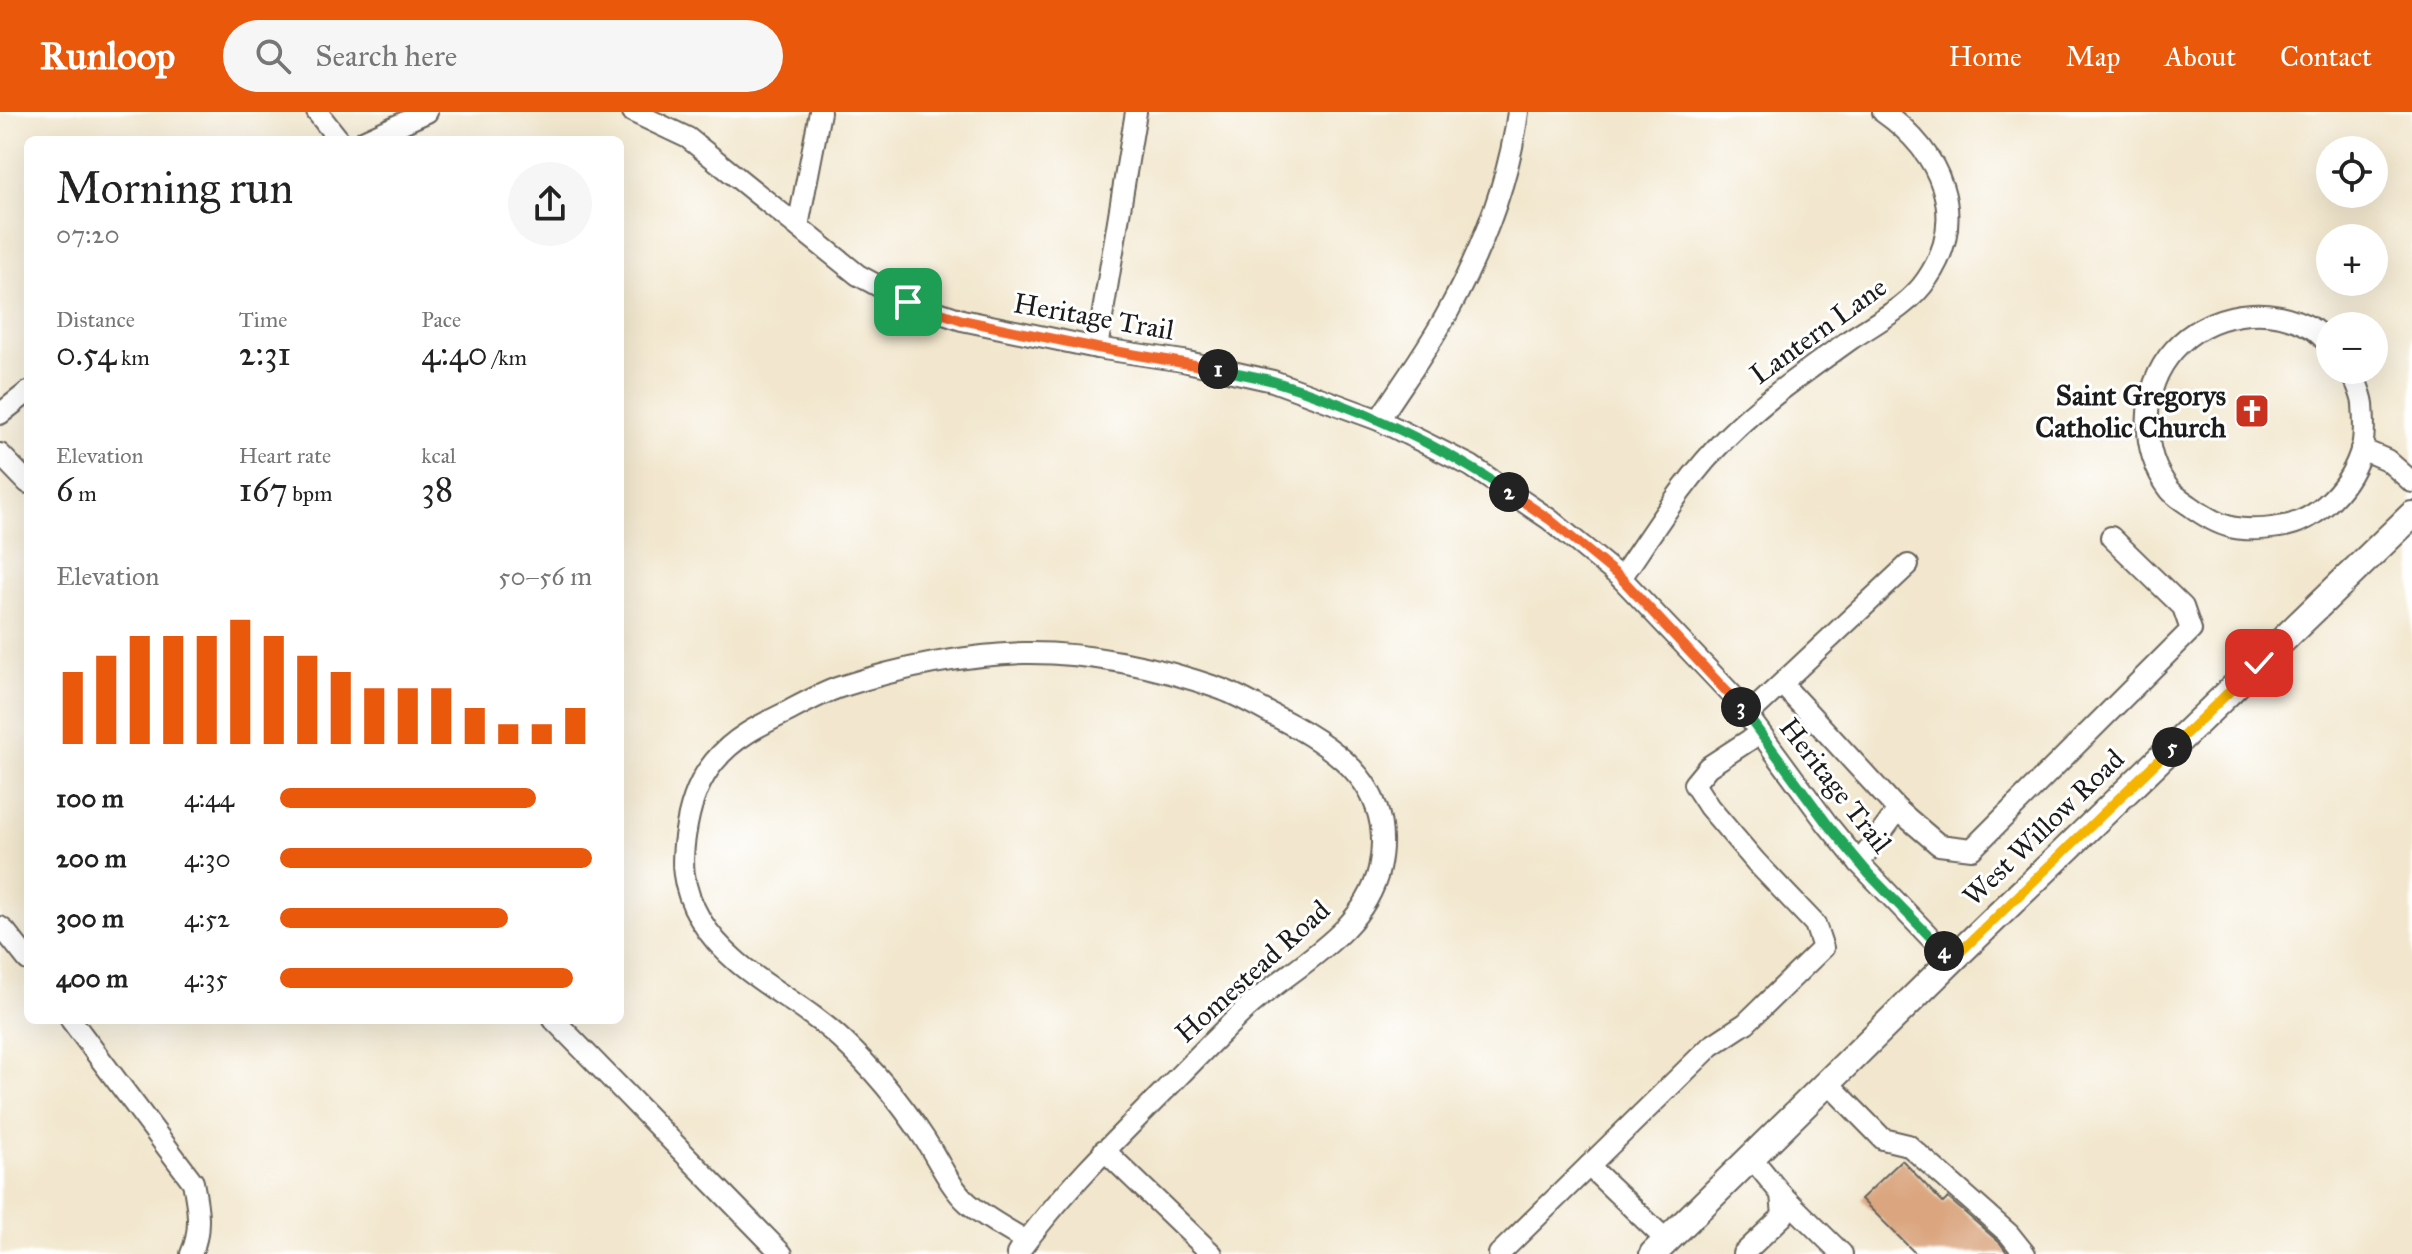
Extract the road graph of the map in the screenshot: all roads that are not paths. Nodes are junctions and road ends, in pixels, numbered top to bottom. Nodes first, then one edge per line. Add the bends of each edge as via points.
1 (317, 112) edge
2 (427, 112) edge
3 (633, 112) edge
4 (820, 112) edge
5 (1136, 112) edge
6 (1518, 112) edge
7 (1883, 112) edge
8 (336, 136) edge
9 (374, 136) edge
10 (798, 226) junction
11 (2316, 331) edge
12 (1097, 348) junction
13 (2356, 384) edge
14 (24, 395) edge
15 (0, 414) edge
16 (1379, 420) junction
17 (2361, 449) junction
18 (0, 454) edge
19 (24, 479) edge
20 (2412, 482) edge
21 (2412, 515) edge
22 (2111, 537) dead end
23 (1908, 565) dead end
24 (1621, 578) junction
25 (1782, 684) junction
26 (1747, 716) junction
27 (1760, 733) junction
28 (1898, 810) junction
29 (1859, 863) junction
30 (0, 927) edge
31 (24, 955) edge
32 (1952, 960) junction
33 (74, 1024) edge
34 (558, 1024) edge
35 (1827, 1082) junction
36 (1104, 1150) junction
37 (1751, 1157) junction
38 (1589, 1166) junction
39 (1781, 1194) junction
40 (1022, 1247) edge
41 (1660, 1247) edge
42 (1757, 1250) edge
43 (191, 1254) edge
44 (782, 1254) edge
45 (1212, 1254) edge
46 (1499, 1254) edge
47 (1842, 1254) edge
48 (2025, 1254) edge

1 - 8 street
2 - 9 street
3 - 10 street, Heritage Trail via 688,138
4 - 10 street
5 - 12 street
6 - 16 street via 1502,188 1479,247 1448,312
7 - 24 street, Lantern Lane via 1932,159 1946,194 1946,242 1927,280 1906,301 1781,389 1726,438 1681,490
10 - 12 street, Heritage Trail via 858,275 908,302 962,320
11 - 17 street via 2277,315 2239,314 2203,326 2173,350 2153,383 2146,423 2152,457 2171,491 2211,522 2251,531 2288,526 2322,508 2348,480
12 - 16 street, Heritage Trail via 1273,381
13 - 17 street via 2363,401
14 - 15 street
16 - 24 street, Heritage Trail via 1471,466 1549,519
17 - 20 street via 2387,460
18 - 19 street
21 - 32 main road, West Willow Road
22 - 28 street via 2183,607 2191,630 1972,849 1939,845
23 - 25 street
24 - 26 street, Heritage Trail
25 - 26 street
25 - 28 street
26 - 27 street, Heritage Trail
27 - 29 street, Heritage Trail
27 - 38 street via 1708,767 1694,784 1756,862 1815,924 1823,948 1746,1023 1711,1046
28 - 29 street
29 - 32 street, Heritage Trail
30 - 31 street
32 - 35 main road, West Willow Road
33 - 43 street via 193,1182 199,1211
34 - 44 street
35 - 37 main road, West Willow Road
35 - 48 street via 1883,1139 1908,1145
36 - 40 street, Homestead Road
36 - 40 street, Homestead Road via 1249,1006 1338,935 1367,898 1379,872 1380,816 1355,770 1305,732 1221,688 1118,660 1024,653 929,663 836,688 756,727 714,762 689,816 681,869 702,922 743,967 841,1039 911,1118 960,1194
36 - 45 street
37 - 39 street
37 - 41 main road, West Willow Road
38 - 41 street
38 - 46 street
39 - 42 street via 1783,1216
39 - 47 street

